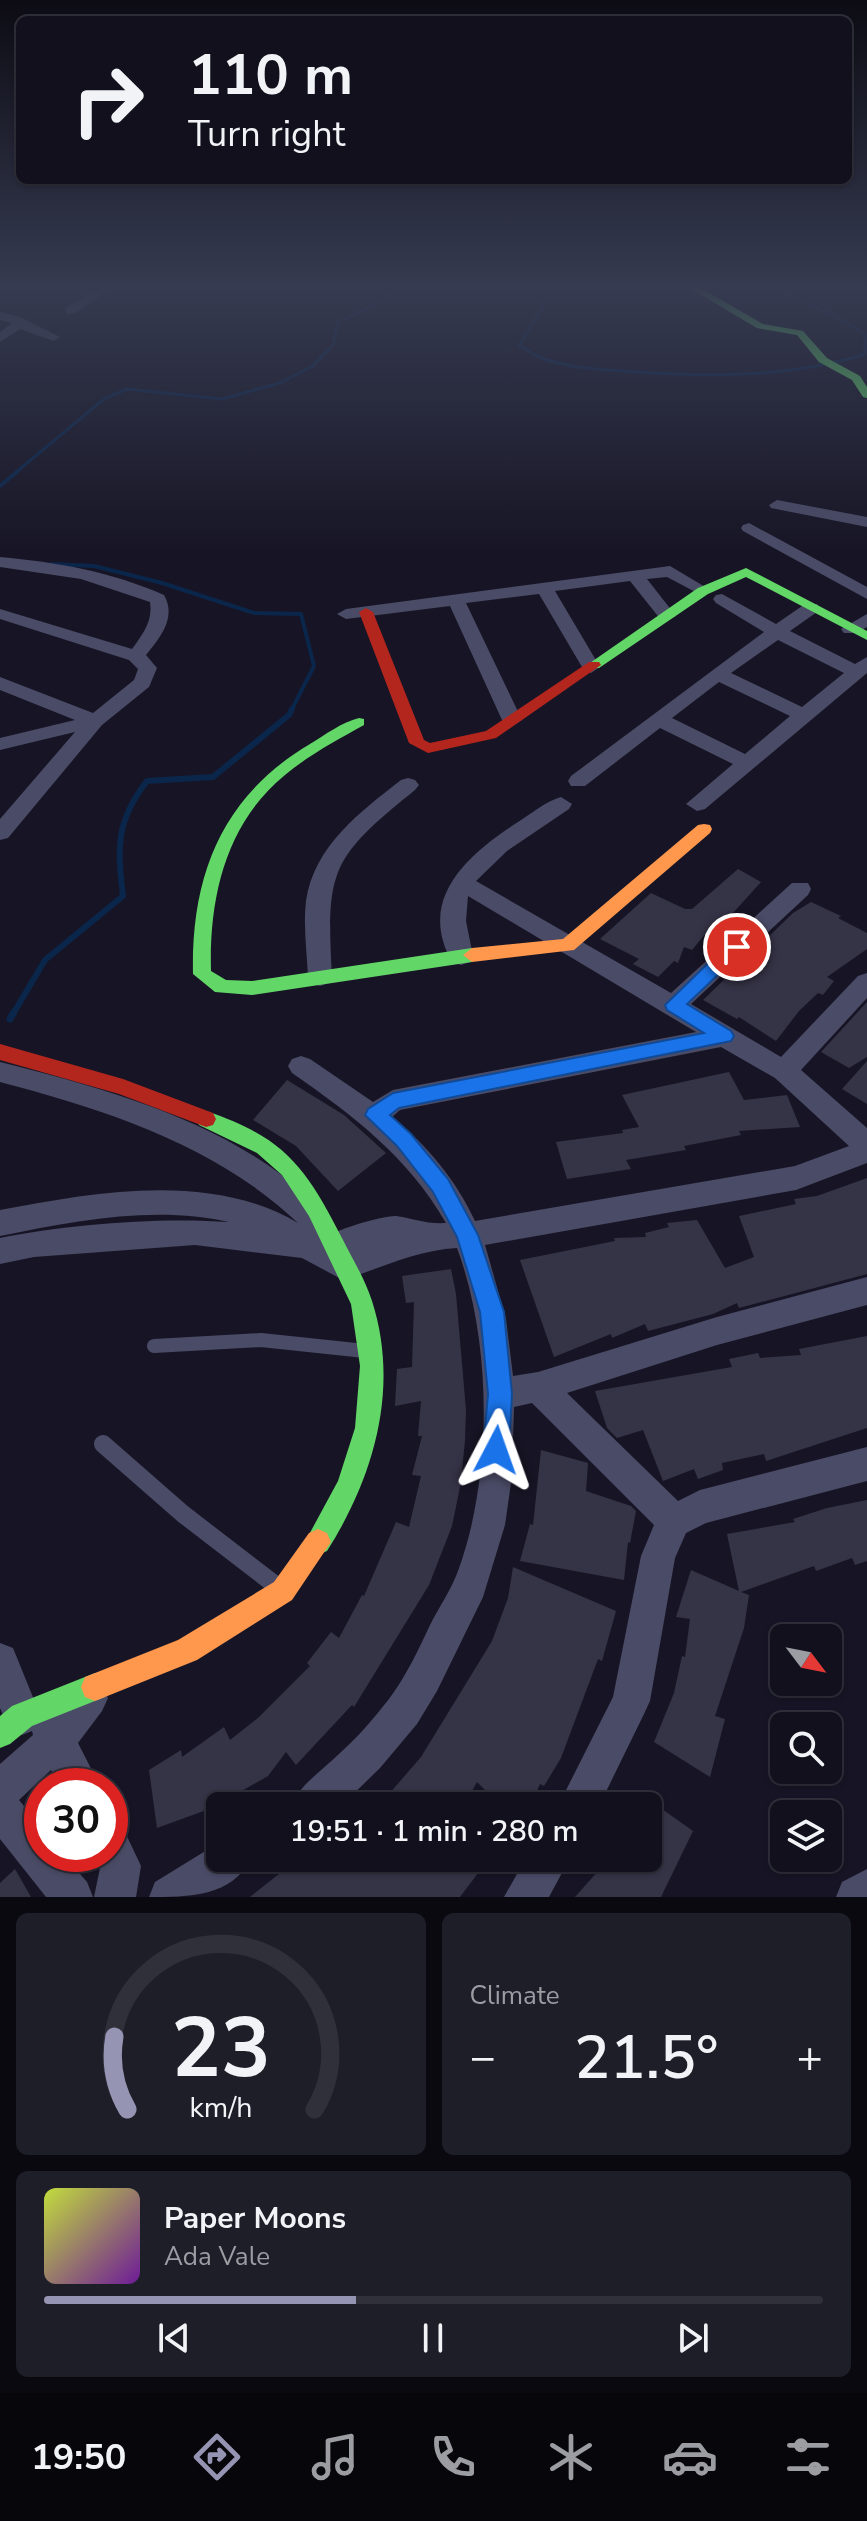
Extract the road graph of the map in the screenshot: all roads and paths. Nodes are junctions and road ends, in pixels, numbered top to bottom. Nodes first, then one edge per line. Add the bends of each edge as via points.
1 (850, 375) edge
2 (867, 395) edge
3 (777, 505) dead end
4 (831, 515) junction
5 (867, 522) edge
6 (749, 528) dead end
7 (867, 535) edge
8 (0, 562) edge
9 (636, 577) junction
10 (545, 589) junction
11 (703, 591) junction
12 (867, 594) edge
13 (722, 599) dead end
14 (456, 600) junction
15 (811, 608) junction
16 (366, 612) junction
17 (0, 614) edge
18 (346, 614) dead end
19 (667, 616) junction
20 (867, 619) edge
21 (775, 631) junction
22 (859, 632) edge
23 (136, 656) junction
24 (591, 667) junction
25 (862, 668) edge
26 (717, 674) junction
27 (0, 683) edge
28 (805, 716) junction
29 (658, 719) junction
30 (512, 720) junction
31 (95, 721) junction
32 (359, 722) dead end
33 (0, 744) edge
34 (748, 763) junction
35 (578, 781) dead end
36 (408, 785) dead end
37 (561, 804) dead end
38 (697, 804) dead end
39 (704, 829) dead end
40 (0, 833) edge
41 (461, 882) junction
42 (800, 889) dead end
43 (568, 945) junction
44 (461, 956) junction
45 (320, 977) junction
46 (867, 982) edge
47 (674, 1005) junction
48 (725, 1036) junction
49 (0, 1052) edge
50 (301, 1066) dead end
51 (784, 1071) junction
52 (0, 1072) edge
53 (375, 1115) junction
54 (867, 1145) edge
55 (867, 1151) edge
56 (290, 1199) junction
57 (269, 1222) junction
58 (0, 1223) edge
59 (467, 1235) junction
60 (329, 1248) junction
61 (0, 1251) edge
62 (867, 1291) edge
63 (154, 1346) dead end
64 (372, 1352) junction
65 (538, 1387) junction
66 (500, 1394) junction
67 (103, 1444) dead end
68 (867, 1464) edge
69 (674, 1521) junction
70 (283, 1591) junction
71 (0, 1661) edge
72 (96, 1689) joint
73 (29, 1725) edge
74 (65, 1768) edge
75 (0, 1790) edge
76 (327, 1792) edge
77 (585, 1792) edge
78 (0, 1808) edge
79 (120, 1872) edge
80 (209, 1872) edge
81 (541, 1872) edge
82 (867, 1889) edge
83 (72, 1897) edge
84 (115, 1897) edge
85 (170, 1897) edge
86 (525, 1897) edge
87 (857, 1897) edge

1 - 2 street
3 - 4 street
4 - 5 street
4 - 7 street
6 - 12 street
8 - 23 street via 42,565 158,599 160,622
9 - 10 street
9 - 11 street via 674,572
9 - 19 street
10 - 14 street
10 - 24 street
11 - 15 street via 748,572
11 - 19 street
13 - 21 street
14 - 16 street
14 - 30 street
15 - 21 street
15 - 22 street
16 - 18 street
16 - 30 street via 421,747 491,735
17 - 23 street
19 - 24 street
20 - 22 street
21 - 25 street
21 - 26 street
23 - 31 street via 148,668 142,683
24 - 30 street
25 - 28 street
26 - 28 street
26 - 29 street
27 - 31 street
28 - 34 street
29 - 34 street
29 - 35 street
31 - 33 street
31 - 40 street
32 - 45 street via 267,782 219,847 203,898 202,974 222,987 252,988
34 - 38 street
36 - 45 street via 349,834 325,873 318,901
37 - 41 street via 476,864
39 - 43 street
41 - 43 street
41 - 44 street via 453,926
42 - 47 street
43 - 44 street
43 - 47 street
44 - 45 street
46 - 51 street
47 - 48 street
48 - 51 street
48 - 53 street via 393,1101
49 - 60 street via 123,1087 246,1137 281,1160 310,1194
50 - 53 street
51 - 54 street
52 - 56 street via 120,1106 185,1132
53 - 59 street via 404,1140 440,1186
55 - 59 street via 796,1178
56 - 57 street via 284,1212
56 - 60 street
57 - 58 street via 215,1206 158,1205 84,1208
57 - 60 street
59 - 60 street via 423,1237 397,1250
59 - 66 street via 492,1312
60 - 61 street via 195,1232
60 - 64 street via 361,1301
62 - 65 street
63 - 64 lane via 261,1340
64 - 70 street via 371,1411 363,1453 330,1525
65 - 66 street
65 - 69 street
66 - 76 street via 492,1507 476,1572 414,1695 364,1759
67 - 70 lane
68 - 69 street via 700,1507
69 - 77 street via 658,1556 631,1701
70 - 72 street via 187,1650
71 - 73 street
72 - 73 street
73 - 74 street
73 - 75 street
78 - 83 street
79 - 84 street
80 - 85 street
81 - 86 street
82 - 87 street

